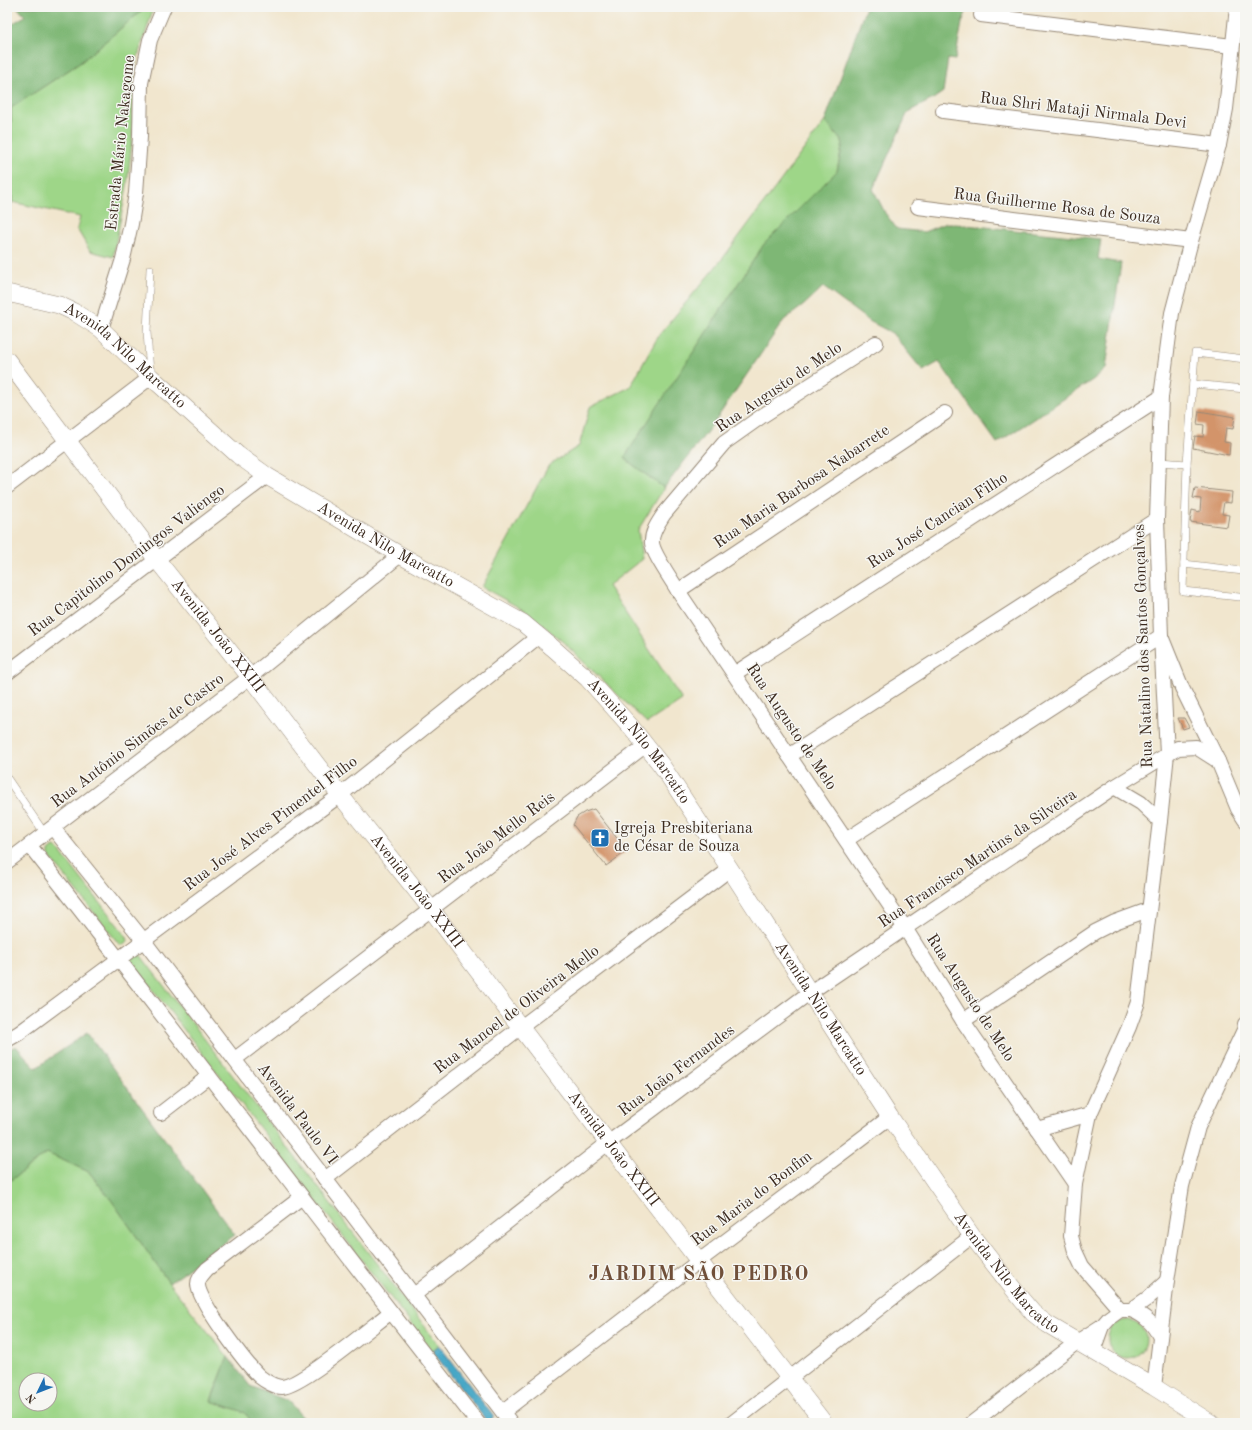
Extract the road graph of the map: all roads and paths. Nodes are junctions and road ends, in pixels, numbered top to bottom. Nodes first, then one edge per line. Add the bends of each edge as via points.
1 (164, 7) edge
2 (1237, 7) edge
3 (981, 15) dead end
4 (1232, 46) junction
5 (943, 111) dead end
6 (1219, 145) junction
7 (918, 207) dead end
8 (1191, 241) junction
9 (150, 270) dead end
10 (7, 293) edge
11 (101, 329) junction
12 (876, 343) dead end
13 (1245, 359) edge
14 (7, 360) edge
15 (151, 377) junction
16 (1193, 384) junction
17 (1245, 389) edge
18 (1161, 397) junction
19 (946, 413) dead end
20 (67, 440) junction
21 (1159, 462) junction
22 (1187, 464) junction
23 (267, 476) junction
24 (7, 487) edge
25 (1157, 519) junction
26 (400, 555) junction
27 (157, 560) junction
28 (1184, 564) junction
29 (1243, 571) dead end
30 (678, 591) junction
31 (1239, 597) dead end
32 (539, 636) junction
33 (1161, 636) junction
34 (7, 673) edge
35 (734, 674) junction
36 (250, 677) junction
37 (1203, 731) junction
38 (646, 745) junction
39 (1196, 747) junction
40 (1167, 754) junction
41 (789, 756) junction
42 (1218, 761) junction
43 (7, 778) edge
44 (1114, 787) junction
45 (340, 795) junction
46 (1245, 820) edge
47 (1160, 821) junction
48 (49, 831) junction
49 (846, 840) junction
50 (30, 846) junction
51 (7, 862) edge
52 (730, 868) junction
53 (431, 909) junction
54 (1148, 910) junction
55 (904, 928) junction
56 (144, 941) junction
57 (120, 959) junction
58 (809, 993) junction
59 (963, 1021) junction
60 (1245, 1024) edge
61 (521, 1027) junction
62 (13, 1037) edge
63 (235, 1059) junction
64 (209, 1076) junction
65 (161, 1113) dead end
66 (1090, 1114) junction
67 (890, 1117) junction
68 (1037, 1129) junction
69 (608, 1143) junction
70 (325, 1179) junction
71 (1075, 1184) junction
72 (302, 1197) junction
73 (972, 1236) junction
74 (699, 1261) junction
75 (1166, 1281) junction
76 (414, 1295) junction
77 (1126, 1310) junction
78 (391, 1312) junction
79 (1102, 1326) junction
80 (1160, 1338) junction
81 (1077, 1342) junction
82 (1093, 1351) junction
83 (790, 1378) junction
84 (1154, 1387) junction
85 (503, 1412) junction
86 (478, 1423) edge
87 (511, 1423) edge
88 (732, 1423) edge
89 (824, 1423) edge
90 (972, 1423) edge
91 (1211, 1423) edge

1 - 11 street, Estrada Mário Nakagome via 150,40 141,83 140,137 131,224
2 - 4 street, Rua Natalino dos Santos Gonçalves
3 - 4 street
4 - 6 street, Rua Natalino dos Santos Gonçalves via 1226,109
5 - 6 street, Rua Shri Mataji Nirmala Devi
6 - 8 street, Rua Natalino dos Santos Gonçalves
7 - 8 street, Rua Guilherme Rosa de Souza
8 - 18 street, Rua Natalino dos Santos Gonçalves via 1172,313
9 - 15 lane via 147,332
10 - 11 street, Avenida Nilo Marcatto via 59,305
11 - 15 street, Avenida Nilo Marcatto
12 - 30 street, Rua Augusto de Melo via 724,443 664,514 657,525 652,542
13 - 16 lane via 1195,353
14 - 20 street, Avenida João XXIII
15 - 20 street
15 - 23 street, Avenida Nilo Marcatto via 238,455
16 - 17 lane
16 - 22 lane
18 - 21 street, Rua Natalino dos Santos Gonçalves
18 - 35 street, Rua José Cancian Filho
19 - 30 street, Rua Maria Barbosa Nabarrete
20 - 24 street
20 - 27 street, Avenida João XXIII
21 - 22 lane
21 - 25 street, Rua Natalino dos Santos Gonçalves
22 - 28 lane
23 - 26 street, Avenida Nilo Marcatto
23 - 27 street, Rua Capitolino Domingos Valiengo
25 - 33 street, Rua Natalino dos Santos Gonçalves
25 - 41 street
26 - 32 street, Avenida Nilo Marcatto via 523,623
26 - 36 street, Rua Antônio Simões de Castro
27 - 34 street, Rua Capitolino Domingos Valiengo
27 - 36 street, Avenida João XXIII
28 - 29 lane
28 - 31 lane via 1183,591
30 - 35 street, Rua Augusto de Melo
32 - 38 street, Avenida Nilo Marcatto via 588,679
32 - 45 street, Rua José Alves Pimentel Filho
33 - 37 street
33 - 40 street, Rua Natalino dos Santos Gonçalves
33 - 49 street
35 - 41 street, Rua Augusto de Melo
36 - 45 street, Avenida João XXIII
36 - 48 street, Rua Antônio Simões de Castro
37 - 39 street
37 - 42 street
38 - 52 street, Avenida Nilo Marcatto
38 - 53 street, Rua João Mello Reis
39 - 40 street, Rua Francisco Martins da Silveira via 1178,748
39 - 42 street
40 - 44 street, Rua Francisco Martins da Silveira
40 - 47 street, Rua Natalino dos Santos Gonçalves
41 - 49 street, Rua Augusto de Melo
42 - 46 street
43 - 48 lane
44 - 47 street via 1141,803
44 - 55 street, Rua Francisco Martins da Silveira
45 - 53 street, Avenida João XXIII
45 - 56 street, Rua José Alves Pimentel Filho
47 - 54 street, Rua Natalino dos Santos Gonçalves
48 - 50 street, Rua Antônio Simões de Castro
48 - 56 street, Avenida Paulo VI
49 - 55 street, Rua Augusto de Melo
50 - 51 street, Rua Antônio Simões de Castro
50 - 57 street
52 - 58 street, Avenida Nilo Marcatto
52 - 61 street, Rua Manoel de Oliveira Mello
53 - 61 street, Avenida João XXIII
53 - 63 street, Rua João Mello Reis
54 - 59 street via 1095,932
54 - 66 street, Rua Natalino dos Santos Gonçalves via 1138,1002
55 - 58 street, Rua Francisco Martins da Silveira
55 - 59 street, Rua Augusto de Melo
56 - 57 street, Rua José Alves Pimentel Filho
56 - 63 street, Avenida Paulo VI
57 - 62 street, Rua José Alves Pimentel Filho
57 - 64 street
58 - 67 street, Avenida Nilo Marcatto
58 - 69 street, Rua João Fernandes
59 - 68 street, Rua Augusto de Melo
60 - 75 street via 1198,1127 1182,1186
61 - 69 street, Avenida João XXIII
61 - 70 street, Rua Manoel de Oliveira Mello
63 - 70 street, Avenida Paulo VI
64 - 65 street
64 - 72 street
66 - 68 street
66 - 71 street, Rua Natalino dos Santos Gonçalves
67 - 73 street, Avenida Nilo Marcatto
67 - 74 street, Rua Maria do Bonfim
68 - 71 street, Rua Augusto de Melo
69 - 74 street, Avenida João XXIII
69 - 76 street, Rua João Fernandes
70 - 76 street, Avenida Paulo VI
71 - 77 street, Rua Natalino dos Santos Gonçalves via 1071,1236 1075,1251 1082,1266
72 - 78 street
72 - 78 street via 200,1277 197,1283 198,1290 228,1338 260,1377 280,1387 291,1385 309,1375
73 - 81 street, Avenida Nilo Marcatto via 1033,1313
73 - 83 street
74 - 83 street, Avenida João XXIII
74 - 85 street, Rua Maria do Bonfim
75 - 77 street via 1148,1298
75 - 80 street
76 - 85 street, Avenida Paulo VI
77 - 79 street via 1109,1318
77 - 80 street, Rua Natalino dos Santos Gonçalves via 1147,1319
78 - 86 street
79 - 81 street
79 - 82 street
80 - 84 street
81 - 82 street, Avenida Nilo Marcatto
81 - 90 street
82 - 84 street, Avenida Nilo Marcatto
83 - 88 street
83 - 89 street, Avenida João XXIII
84 - 91 street, Avenida Nilo Marcatto
85 - 87 street, Avenida Paulo VI

